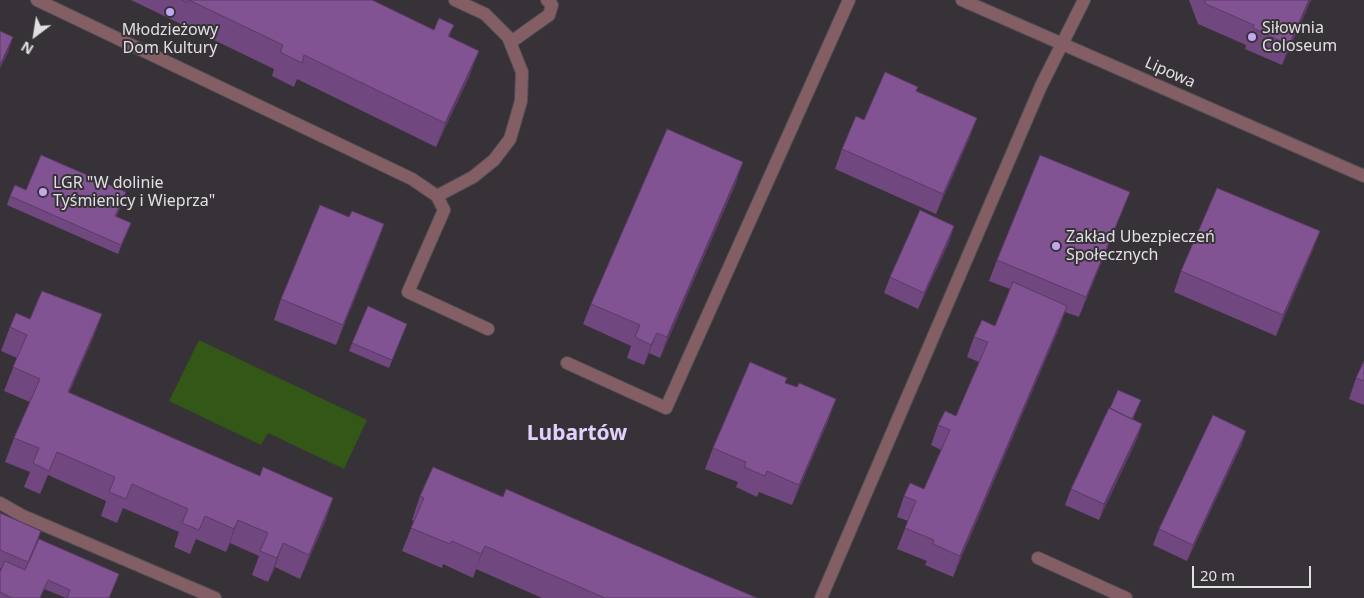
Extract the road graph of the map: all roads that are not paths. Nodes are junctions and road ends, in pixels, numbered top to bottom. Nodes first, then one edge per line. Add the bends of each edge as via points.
1 (37, 0) edge
2 (455, 0) edge
3 (547, 0) edge
4 (849, 0) edge
5 (962, 0) edge
6 (1084, 0) edge
7 (510, 42) junction
8 (1064, 44) junction
9 (1364, 176) edge
10 (437, 196) junction
11 (488, 329) dead end
12 (567, 363) dead end
13 (0, 503) edge
14 (1038, 558) dead end
15 (215, 598) edge
16 (821, 598) edge
17 (1126, 598) edge

1 - 10 street via 412,178
2 - 7 street via 485,14
3 - 7 street via 552,5 549,16
4 - 12 street via 666,408
5 - 8 street, Lipowa
6 - 8 street
7 - 10 street via 522,72 521,101 510,138 494,160 472,177
8 - 9 street, Lipowa
8 - 16 street via 1041,86
10 - 11 street via 444,210 408,292
13 - 15 street via 23,516
14 - 17 street

